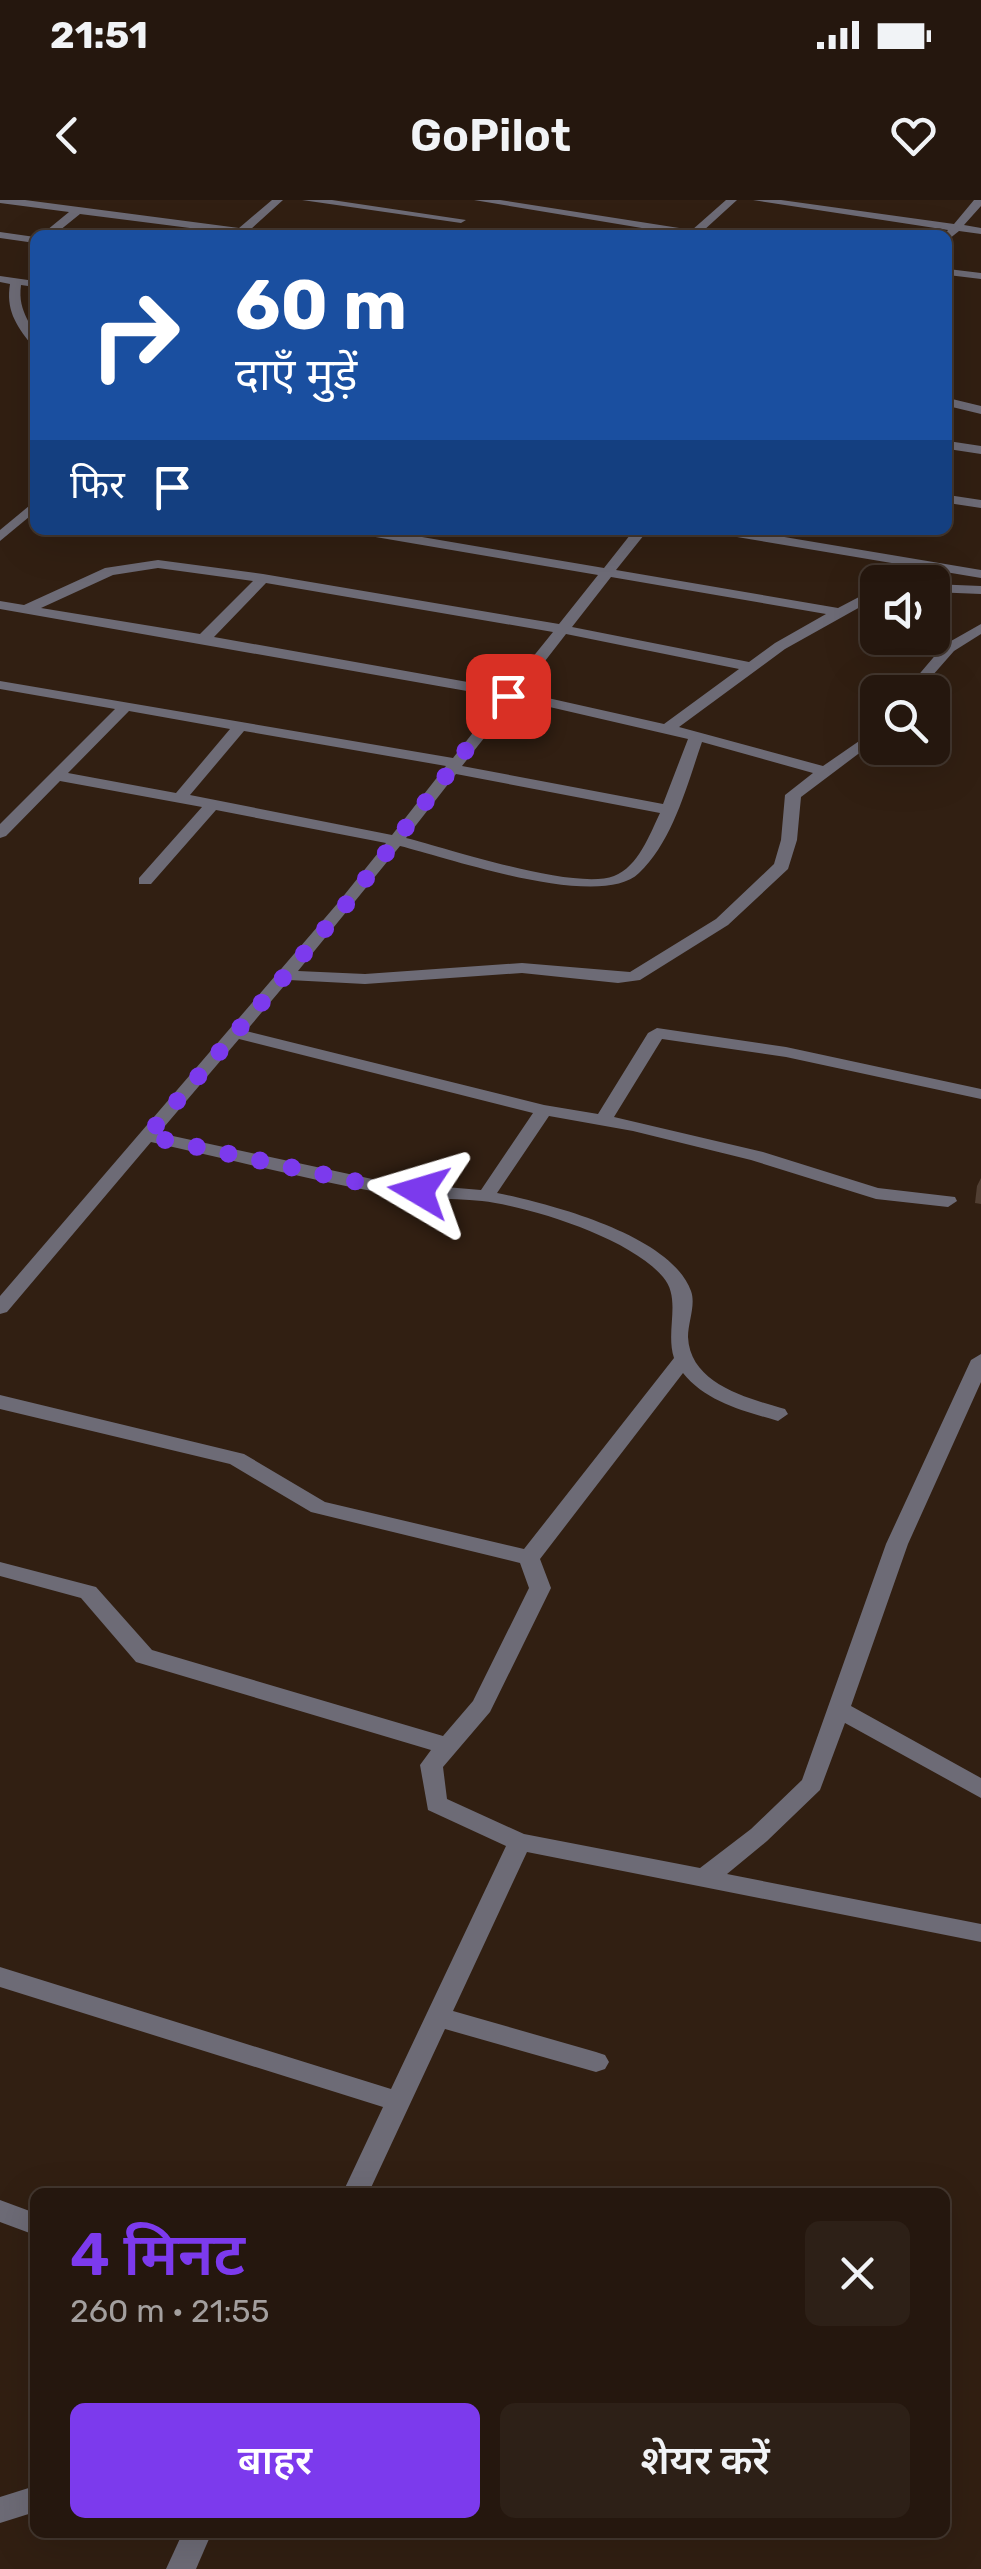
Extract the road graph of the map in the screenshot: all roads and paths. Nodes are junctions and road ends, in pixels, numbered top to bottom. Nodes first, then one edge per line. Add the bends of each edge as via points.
1 (0, 200) edge
2 (278, 200) edge
3 (307, 200) edge
4 (479, 200) edge
5 (732, 200) edge
6 (758, 200) edge
7 (852, 200) edge
8 (980, 200) edge
9 (78, 210) junction
10 (841, 212) junction
11 (461, 220) dead end
12 (53, 230) edge
13 (234, 230) edge
14 (243, 230) edge
15 (671, 230) edge
16 (701, 230) edge
17 (936, 230) edge
18 (981, 232) edge
19 (952, 233) edge
20 (0, 235) edge
21 (30, 239) edge
22 (952, 273) edge
23 (962, 274) junction
24 (981, 276) edge
25 (0, 278) edge
26 (16, 281) junction
27 (30, 283) edge
28 (952, 285) edge
29 (30, 335) edge
30 (952, 403) edge
31 (981, 410) edge
32 (952, 446) edge
33 (979, 446) edge
34 (952, 500) edge
35 (981, 504) edge
36 (30, 508) edge
37 (30, 510) edge
38 (0, 516) edge
39 (388, 535) edge
40 (637, 535) edge
41 (782, 535) edge
42 (807, 537) edge
43 (0, 538) edge
44 (608, 571) junction
45 (981, 574) edge
46 (262, 578) junction
47 (950, 589) edge
48 (981, 590) edge
49 (860, 600) edge
50 (0, 604) edge
51 (27, 609) junction
52 (837, 612) junction
53 (981, 628) edge
54 (561, 629) junction
55 (202, 641) junction
56 (751, 667) junction
57 (926, 675) edge
58 (0, 685) edge
59 (508, 696) junction
60 (126, 705) junction
61 (241, 725) junction
62 (667, 729) junction
63 (697, 736) junction
64 (860, 746) edge
65 (454, 766) junction
66 (828, 772) junction
67 (58, 776) junction
68 (179, 798) junction
69 (212, 805) junction
70 (669, 810) junction
71 (0, 834) edge
72 (396, 840) junction
73 (144, 881) dead end
74 (285, 975) junction
75 (236, 1033) junction
76 (981, 1094) edge
77 (544, 1110) junction
78 (604, 1120) junction
79 (147, 1136) junction
80 (486, 1196) junction
81 (948, 1201) dead end
82 (0, 1308) edge
83 (685, 1357) junction
84 (981, 1360) edge
85 (0, 1402) edge
86 (778, 1414) dead end
87 (529, 1558) junction
88 (0, 1569) edge
89 (838, 1709) junction
90 (447, 1746) junction
91 (981, 1789) edge
92 (520, 1842) junction
93 (702, 1880) junction
94 (981, 1933) edge
95 (0, 1977) edge
96 (438, 2018) junction
97 (596, 2062) dead end
98 (399, 2102) junction
99 (358, 2188) edge
100 (0, 2211) edge
101 (30, 2222) edge
102 (30, 2501) edge
103 (0, 2510) edge
104 (195, 2538) edge
105 (181, 2569) edge

1 - 9 street
2 - 14 street
3 - 11 street
4 - 15 street
5 - 16 street
6 - 10 street
7 - 10 street
8 - 19 street
9 - 12 street
9 - 13 street
10 - 17 street
18 - 19 street
20 - 21 street
22 - 23 street
23 - 24 street
23 - 28 street
25 - 26 street
26 - 27 street
26 - 29 street via 15,316
30 - 31 street
32 - 33 street
34 - 35 street
36 - 38 street
37 - 43 street
39 - 44 street
40 - 44 street
41 - 42 street
42 - 45 street
44 - 52 street
44 - 54 street
46 - 51 street via 133,566
46 - 54 street
46 - 55 street
47 - 48 street
49 - 52 street
50 - 51 street
51 - 55 street
52 - 56 street
53 - 57 street via 949,648
54 - 56 street
54 - 59 street
55 - 59 street
56 - 62 street
58 - 60 street
59 - 62 street
59 - 65 street
60 - 61 street
60 - 67 street
61 - 65 street
61 - 68 street
62 - 63 street
63 - 66 street
63 - 70 street
64 - 66 street
65 - 70 street
65 - 72 street
66 - 74 street via 793,794 786,858 756,894 634,976 522,968 365,979
67 - 68 street
67 - 71 street
68 - 69 street
69 - 72 street
69 - 73 street
70 - 72 street via 636,867 605,882
72 - 74 street
74 - 75 street
75 - 77 street
75 - 79 street
76 - 78 street via 658,1032
77 - 78 street
77 - 80 street
78 - 81 street via 757,1156 876,1194
79 - 80 street via 386,1188
79 - 82 street
80 - 83 street via 569,1216 666,1270 681,1290 679,1342
83 - 86 street via 692,1374 724,1398
83 - 87 street
84 - 89 street via 897,1544
85 - 87 street via 237,1458 318,1507
87 - 90 street via 540,1588 482,1706
88 - 90 street via 88,1592 144,1656
89 - 91 street
89 - 93 street via 812,1784
90 - 92 street via 431,1765 436,1804
92 - 93 street
92 - 96 street
93 - 94 street
95 - 98 street
96 - 97 street
96 - 98 street
98 - 99 street
100 - 101 street
102 - 103 street
104 - 105 street

